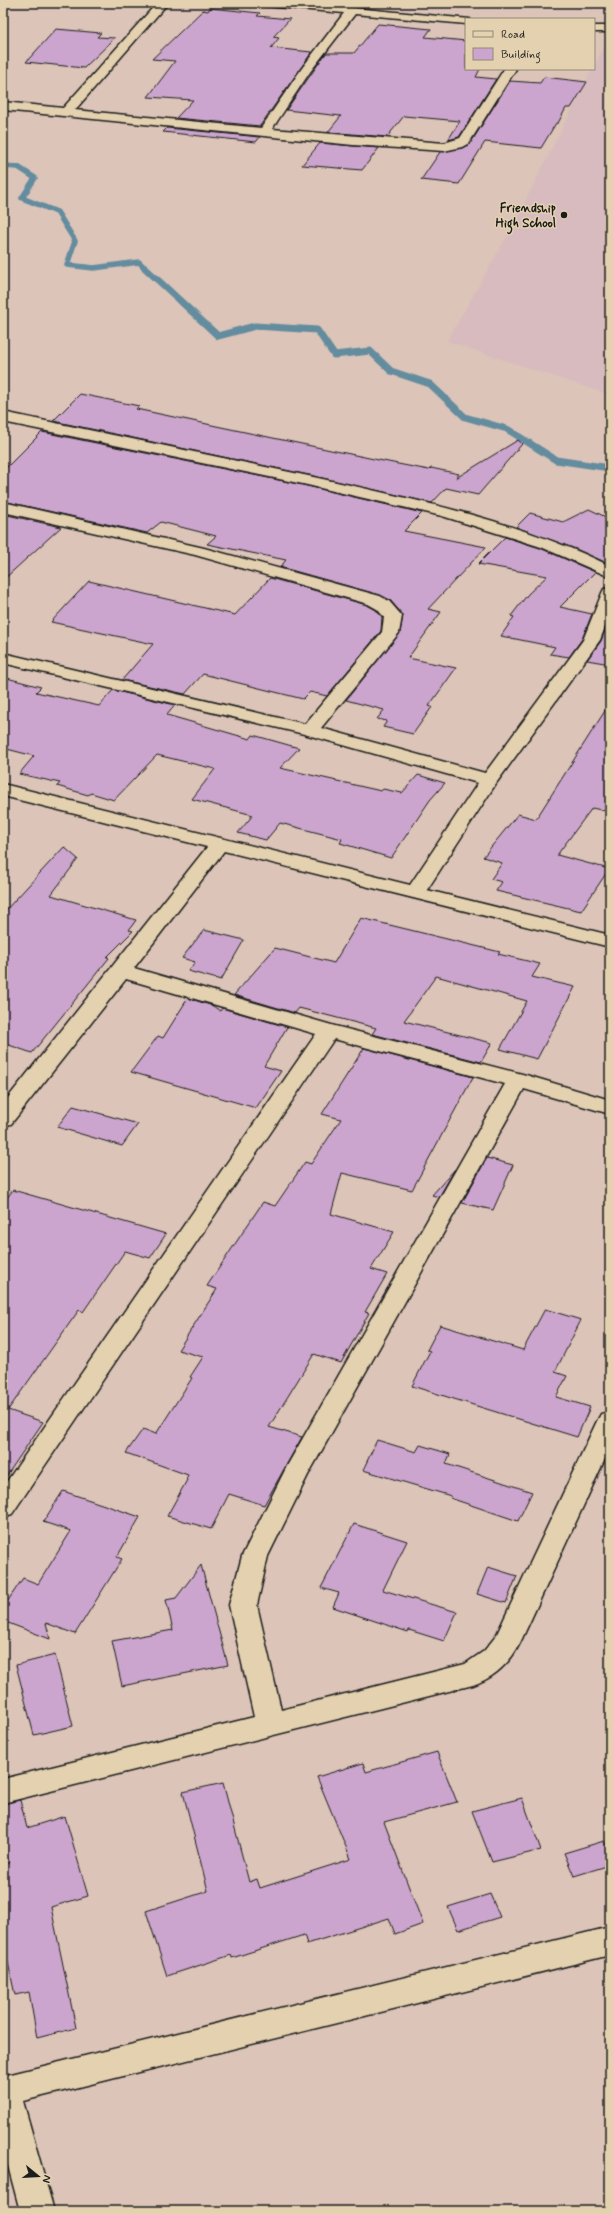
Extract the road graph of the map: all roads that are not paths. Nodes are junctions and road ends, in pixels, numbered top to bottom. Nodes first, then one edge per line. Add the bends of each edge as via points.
1 (163, 3) edge
2 (265, 3) edge
3 (606, 3) edge
4 (610, 3) edge
5 (352, 11) junction
6 (465, 21) edge
7 (595, 29) edge
8 (610, 29) edge
9 (509, 70) edge
10 (3, 106) edge
11 (66, 112) junction
12 (264, 132) junction
13 (3, 417) edge
14 (3, 507) edge
15 (610, 572) edge
16 (610, 593) edge
17 (3, 658) edge
18 (309, 730) junction
19 (489, 780) junction
20 (6, 795) edge
21 (218, 845) junction
22 (416, 893) junction
23 (610, 941) edge
24 (121, 971) junction
25 (329, 1031) junction
26 (518, 1080) junction
27 (610, 1107) edge
28 (3, 1119) edge
29 (610, 1421) edge
30 (3, 1506) edge
31 (270, 1725) junction
32 (4, 1787) edge
33 (610, 1941) edge
34 (3, 2091) edge
35 (37, 2211) edge

1 - 11 street
2 - 5 street
3 - 4 street
5 - 6 street
5 - 12 street via 306,70
7 - 8 street
9 - 12 street via 468,136 458,144 425,147
10 - 11 street
11 - 12 street
13 - 15 street via 278,474 496,525 577,555
14 - 18 street via 198,551 374,600 383,605 393,616 390,634
16 - 19 street via 591,640
17 - 18 street
18 - 19 street
19 - 22 street
20 - 21 street
21 - 22 street
21 - 24 street
22 - 23 street
24 - 25 street
24 - 28 street
25 - 26 street
25 - 30 street
26 - 27 street
26 - 31 street via 296,1473 255,1556 243,1605
29 - 31 street via 506,1643 494,1659 473,1674
31 - 32 street
33 - 34 street
34 - 35 street

